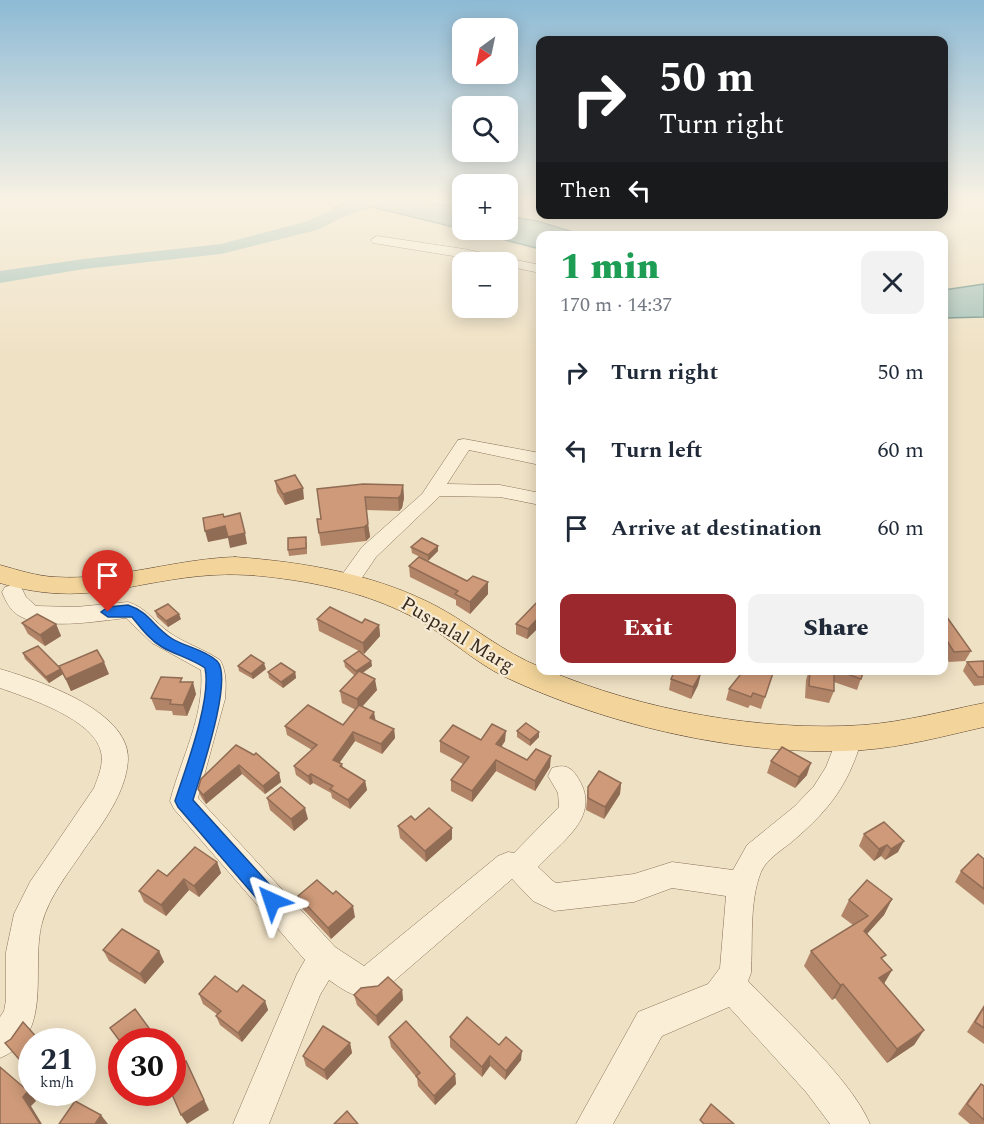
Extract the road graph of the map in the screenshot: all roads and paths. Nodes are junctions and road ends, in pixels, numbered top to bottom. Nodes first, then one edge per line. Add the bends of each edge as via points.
1 (454, 251) edge
2 (536, 268) edge
3 (536, 458) edge
4 (434, 490) junction
5 (536, 498) edge
6 (347, 583) junction
7 (9, 587) edge
8 (0, 678) edge
9 (984, 715) edge
10 (849, 738) junction
11 (561, 776) dead end
12 (519, 867) junction
13 (742, 885) junction
14 (324, 958) junction
15 (729, 984) junction
16 (0, 1041) edge
17 (250, 1124) edge
18 (594, 1124) edge
19 (852, 1124) edge

1 - 2 street
3 - 4 street via 464,444
4 - 5 street via 500,491
4 - 6 street via 369,552
6 - 7 main road, Puspalal Marg via 258,567 218,565 100,585
6 - 10 main road, Puspalal Marg via 399,598 509,666 599,701 713,727 774,735
7 - 14 street via 28,611 49,615 128,610 137,613 168,643 212,666 215,679 204,737 184,801
8 - 16 street via 86,716 110,740 115,757 111,779 96,808 47,878 31,910 21,963 23,999 18,1020
9 - 10 main road, Puspalal Marg
10 - 13 street via 843,764 832,785 752,860
11 - 12 street via 573,796 571,813
12 - 13 street via 554,897 634,888 672,875
12 - 14 street via 508,865 368,983 358,981
13 - 15 street via 735,973
14 - 17 street via 308,985
15 - 18 street via 719,995 650,1024
15 - 19 street via 818,1080

